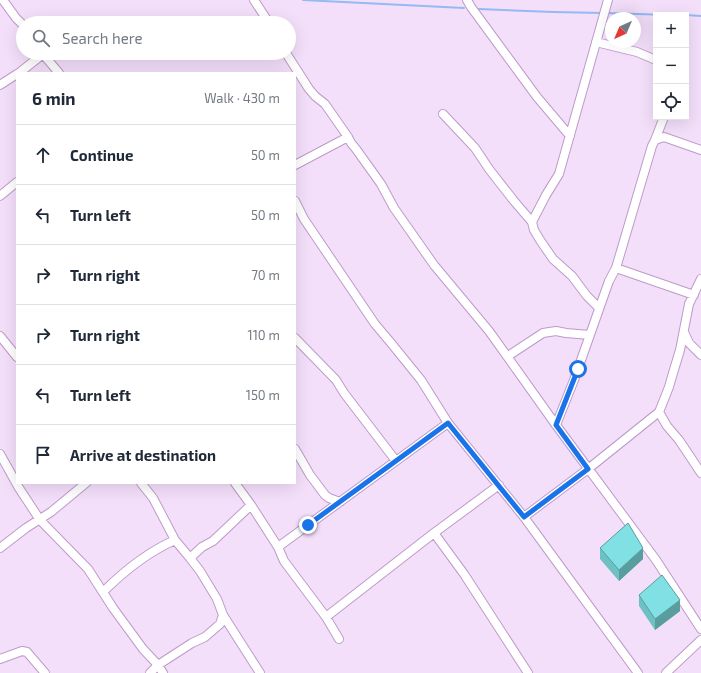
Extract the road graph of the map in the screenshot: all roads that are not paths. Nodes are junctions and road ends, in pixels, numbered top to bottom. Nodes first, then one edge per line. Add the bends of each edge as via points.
1 (3, 0) edge
2 (467, 0) edge
3 (608, 0) edge
4 (255, 1) edge
5 (265, 16) edge
6 (16, 18) edge
7 (596, 42) junction
8 (653, 59) edge
9 (35, 60) edge
10 (48, 60) edge
11 (291, 60) edge
12 (20, 72) edge
13 (59, 72) edge
14 (16, 75) edge
15 (0, 85) edge
16 (443, 114) dead end
17 (663, 120) edge
18 (570, 136) junction
19 (348, 137) junction
20 (655, 140) junction
21 (701, 150) edge
22 (296, 164) edge
23 (16, 183) edge
24 (0, 196) edge
25 (296, 202) edge
26 (532, 222) junction
27 (616, 268) junction
28 (701, 279) edge
29 (694, 295) junction
30 (599, 308) junction
31 (683, 332) junction
32 (590, 335) junction
33 (0, 336) edge
34 (296, 339) edge
35 (701, 355) edge
36 (16, 356) edge
37 (508, 356) junction
38 (659, 412) junction
39 (448, 423) junction
40 (556, 425) junction
41 (296, 451) edge
42 (0, 454) edge
43 (396, 461) junction
44 (588, 469) junction
45 (701, 473) edge
46 (16, 483) edge
47 (17, 484) edge
48 (85, 484) edge
49 (142, 484) edge
50 (236, 484) edge
51 (499, 485) junction
52 (340, 502) junction
53 (251, 505) junction
54 (524, 517) junction
55 (40, 520) junction
56 (434, 533) junction
57 (175, 540) junction
58 (278, 547) junction
59 (0, 548) edge
60 (190, 558) junction
61 (103, 592) junction
62 (223, 615) junction
63 (326, 617) junction
64 (701, 628) edge
65 (339, 639) dead end
66 (701, 640) edge
67 (0, 659) edge
68 (158, 665) junction
69 (46, 673) edge
70 (150, 673) edge
71 (163, 673) edge
72 (260, 673) edge
73 (528, 673) edge
74 (638, 673) edge
75 (666, 673) edge

1 - 6 street
2 - 18 street via 537,98
3 - 7 street
4 - 5 street
7 - 8 street
7 - 18 street
9 - 12 street
10 - 13 street
11 - 19 street
14 - 15 street
16 - 26 street via 475,148
17 - 20 street
18 - 26 street via 559,174
19 - 22 street
19 - 37 street via 434,265
20 - 21 street via 664,137
20 - 27 street
23 - 24 street
25 - 39 street via 304,219 361,304 421,380
26 - 30 street via 534,230 553,259 572,276
27 - 29 street
27 - 30 street
28 - 29 street
29 - 31 street via 689,304
30 - 32 street
31 - 35 street via 689,343
31 - 38 street via 670,387
32 - 37 street via 556,331 543,333
32 - 40 street
33 - 36 street
34 - 43 street via 336,380
37 - 40 street
38 - 44 street
38 - 45 street
39 - 43 street
39 - 51 street
40 - 44 street
41 - 52 street via 325,495
42 - 46 street
43 - 52 street
44 - 54 street
44 - 64 street via 656,560
47 - 55 street
48 - 55 street
49 - 57 street via 153,498
50 - 53 street
51 - 54 street
51 - 56 street
52 - 58 street
53 - 58 street
53 - 60 street via 213,541
54 - 74 street
55 - 59 street
55 - 61 street via 88,569
56 - 63 street
56 - 73 street via 464,574
57 - 60 street
57 - 61 street via 133,565
58 - 63 street via 284,560
60 - 62 street via 217,600
61 - 68 street via 142,649
62 - 68 street via 220,624 205,637
62 - 72 street
63 - 65 street
66 - 75 street
67 - 69 street via 22,651 27,652
68 - 70 street
68 - 71 street

